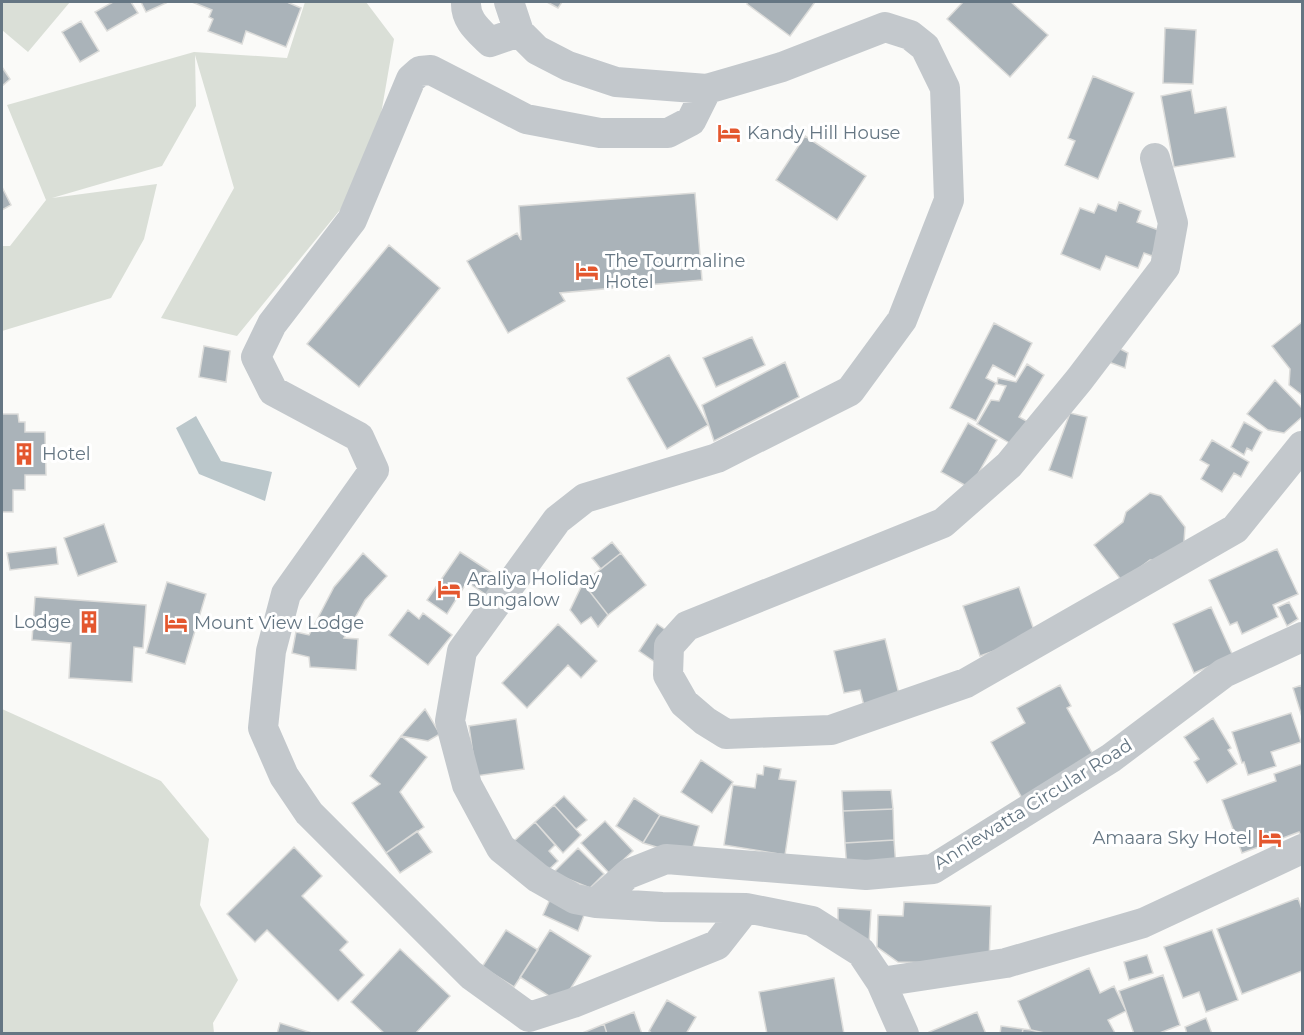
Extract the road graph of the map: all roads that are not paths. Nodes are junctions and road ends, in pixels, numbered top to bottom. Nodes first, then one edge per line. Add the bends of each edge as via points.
1 (466, 2) edge
2 (509, 2) edge
3 (519, 32) junction
4 (707, 89) junction
5 (1155, 158) dead end
6 (1302, 446) edge
7 (1302, 637) edge
8 (1302, 849) edge
9 (596, 903) junction
10 (746, 908) junction
11 (880, 982) junction
12 (904, 1034) edge

1 - 3 street via 472,25 490,42
2 - 3 street
3 - 4 street via 537,50 568,66 616,82
4 - 9 street via 782,67 885,27 910,35 925,47 945,88 949,200 902,320 850,391 717,458 585,498 557,520 462,651 450,721 467,786 501,848 538,878 575,899
4 - 10 street via 691,121 669,133 600,133 526,119 431,70 420,71 411,79 352,220 272,324 256,357 273,391 359,437 374,470 286,594 271,651 263,728 284,776 309,813 471,975 529,1017 717,945
5 - 6 street via 1173,223 1166,267 1009,465 943,523 687,626 669,645 668,675 684,703 726,734 831,730 966,683 1235,529
7 - 9 street, Anniewatta Circular Road via 1224,673 1111,758 933,869 866,875 666,860 628,874
8 - 11 street via 1143,923 1006,963
9 - 10 street
10 - 11 street via 812,921 861,952
11 - 12 street

